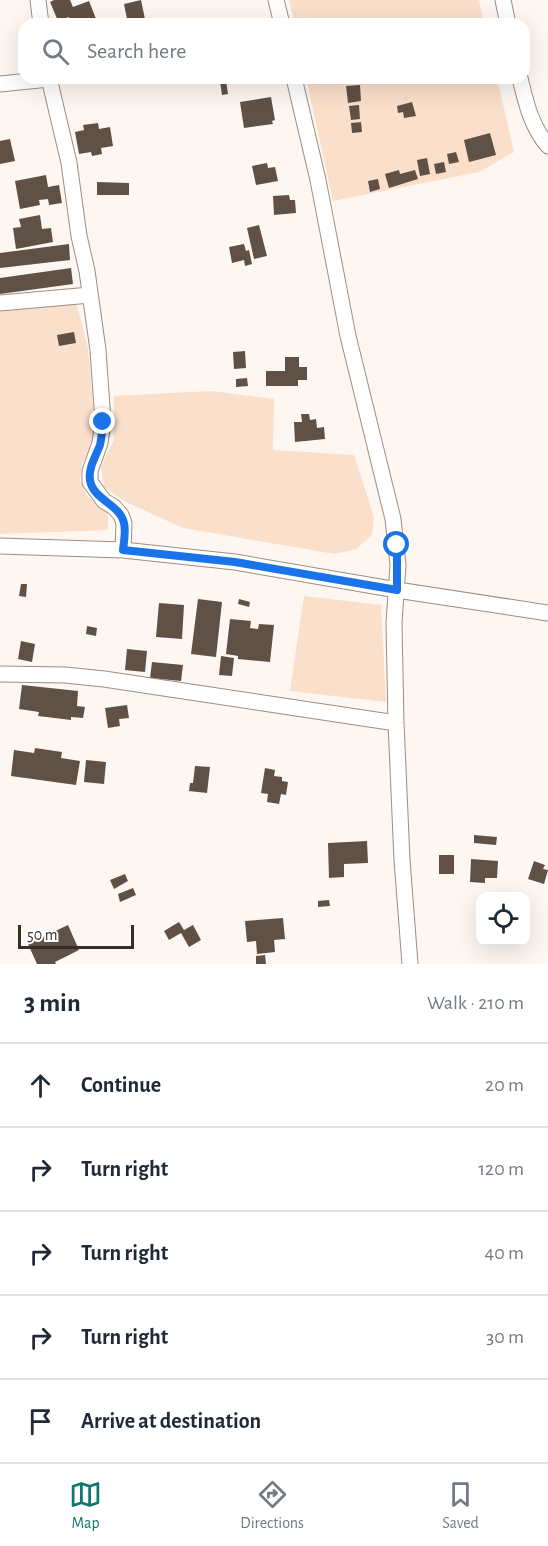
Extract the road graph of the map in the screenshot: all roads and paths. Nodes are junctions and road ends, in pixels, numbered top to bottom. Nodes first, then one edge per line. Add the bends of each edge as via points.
1 (38, 0) edge
2 (276, 0) edge
3 (503, 0) edge
4 (40, 18) edge
5 (280, 18) edge
6 (507, 18) edge
7 (18, 82) edge
8 (0, 84) edge
9 (50, 84) edge
10 (295, 84) edge
11 (522, 84) edge
12 (548, 146) edge
13 (90, 295) junction
14 (0, 303) edge
15 (0, 546) edge
16 (123, 550) junction
17 (397, 590) junction
18 (548, 613) edge
19 (0, 674) edge
20 (396, 723) junction
21 (410, 964) edge

1 - 4 street
2 - 5 street
3 - 6 street
7 - 8 street
9 - 13 street via 69,164
10 - 17 street via 348,336 393,519
11 - 12 street via 537,133
13 - 14 street
13 - 16 street via 103,422 90,482 121,515
15 - 16 street
16 - 17 street via 235,562
17 - 18 street
17 - 20 street
19 - 20 street via 104,679
20 - 21 street

